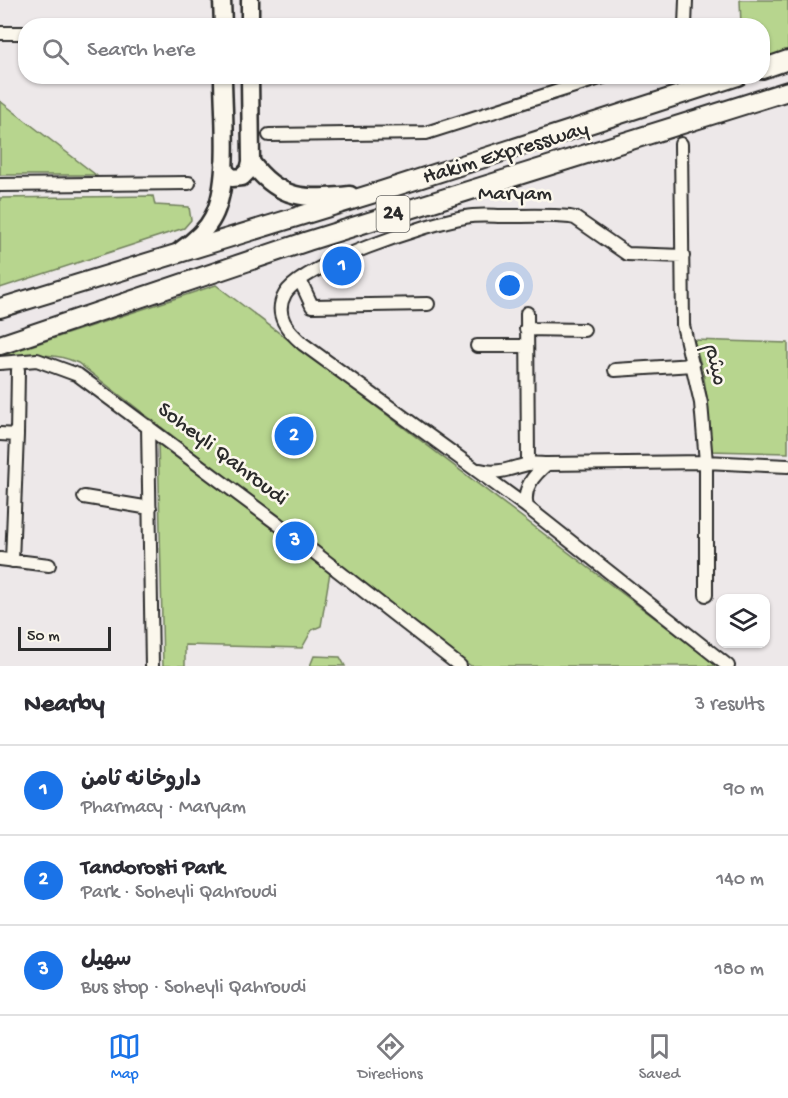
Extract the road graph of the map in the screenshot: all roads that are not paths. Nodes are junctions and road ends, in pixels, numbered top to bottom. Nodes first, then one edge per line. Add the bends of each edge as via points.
1 (222, 0) edge
2 (250, 0) edge
3 (686, 0) edge
4 (223, 18) edge
5 (250, 18) edge
6 (685, 18) edge
7 (0, 33) edge
8 (18, 33) edge
9 (788, 60) edge
10 (770, 66) edge
11 (223, 84) edge
12 (250, 84) edge
13 (581, 84) edge
14 (713, 84) edge
15 (788, 91) edge
16 (269, 135) dead end
17 (681, 144) dead end
18 (251, 162) junction
19 (224, 163) junction
20 (189, 183) dead end
21 (0, 186) edge
22 (378, 192) junction
23 (178, 252) junction
24 (683, 256) junction
25 (300, 280) junction
26 (428, 304) dead end
27 (0, 308) edge
28 (527, 313) dead end
29 (526, 329) junction
30 (584, 330) dead end
31 (0, 345) edge
32 (477, 346) dead end
33 (526, 346) junction
34 (0, 363) edge
35 (693, 365) junction
36 (18, 370) dead end
37 (615, 370) dead end
38 (148, 426) junction
39 (0, 434) edge
40 (17, 435) junction
41 (706, 462) junction
42 (528, 464) junction
43 (547, 464) junction
44 (788, 466) edge
45 (476, 469) junction
46 (84, 497) dead end
47 (527, 507) junction
48 (150, 508) junction
49 (6, 560) edge
50 (49, 565) dead end
51 (706, 595) dead end
52 (152, 666) edge
53 (460, 666) edge
54 (728, 666) edge

1 - 4 main road
2 - 5 main road
3 - 6 street
7 - 8 street
9 - 10 highway
11 - 19 main road
12 - 18 main road
13 - 16 street via 426,133
14 - 22 highway, Hakim Expressway / 24
15 - 31 highway, Hakim Expressway / 24 via 308,241
17 - 24 street, میثم
18 - 19 main road via 246,174 237,179 228,175
18 - 22 main road via 283,192 319,198
19 - 23 main road via 214,216 199,237
20 - 21 street
22 - 23 highway, Hakim Expressway / 24
23 - 27 highway, Hakim Expressway / 24
24 - 25 street, Maryam via 627,254 570,217 467,216 337,258
24 - 35 street, میثم via 683,325
25 - 26 street via 312,306
25 - 45 street, Maryam via 282,301 282,322 288,331
28 - 29 street
29 - 30 street
29 - 33 street
32 - 33 street
33 - 42 street
34 - 38 street, Soheyli Qahroudi via 37,360 78,375
35 - 37 street
35 - 41 street, میثم
36 - 40 street
38 - 48 street
38 - 53 street, Soheyli Qahroudi
39 - 40 street
40 - 49 street
41 - 43 street
41 - 44 street
41 - 51 street, میثم
42 - 43 street
42 - 45 street via 503,471
43 - 47 street via 525,493
45 - 47 street
46 - 48 street
47 - 54 street
48 - 52 street
49 - 50 street

